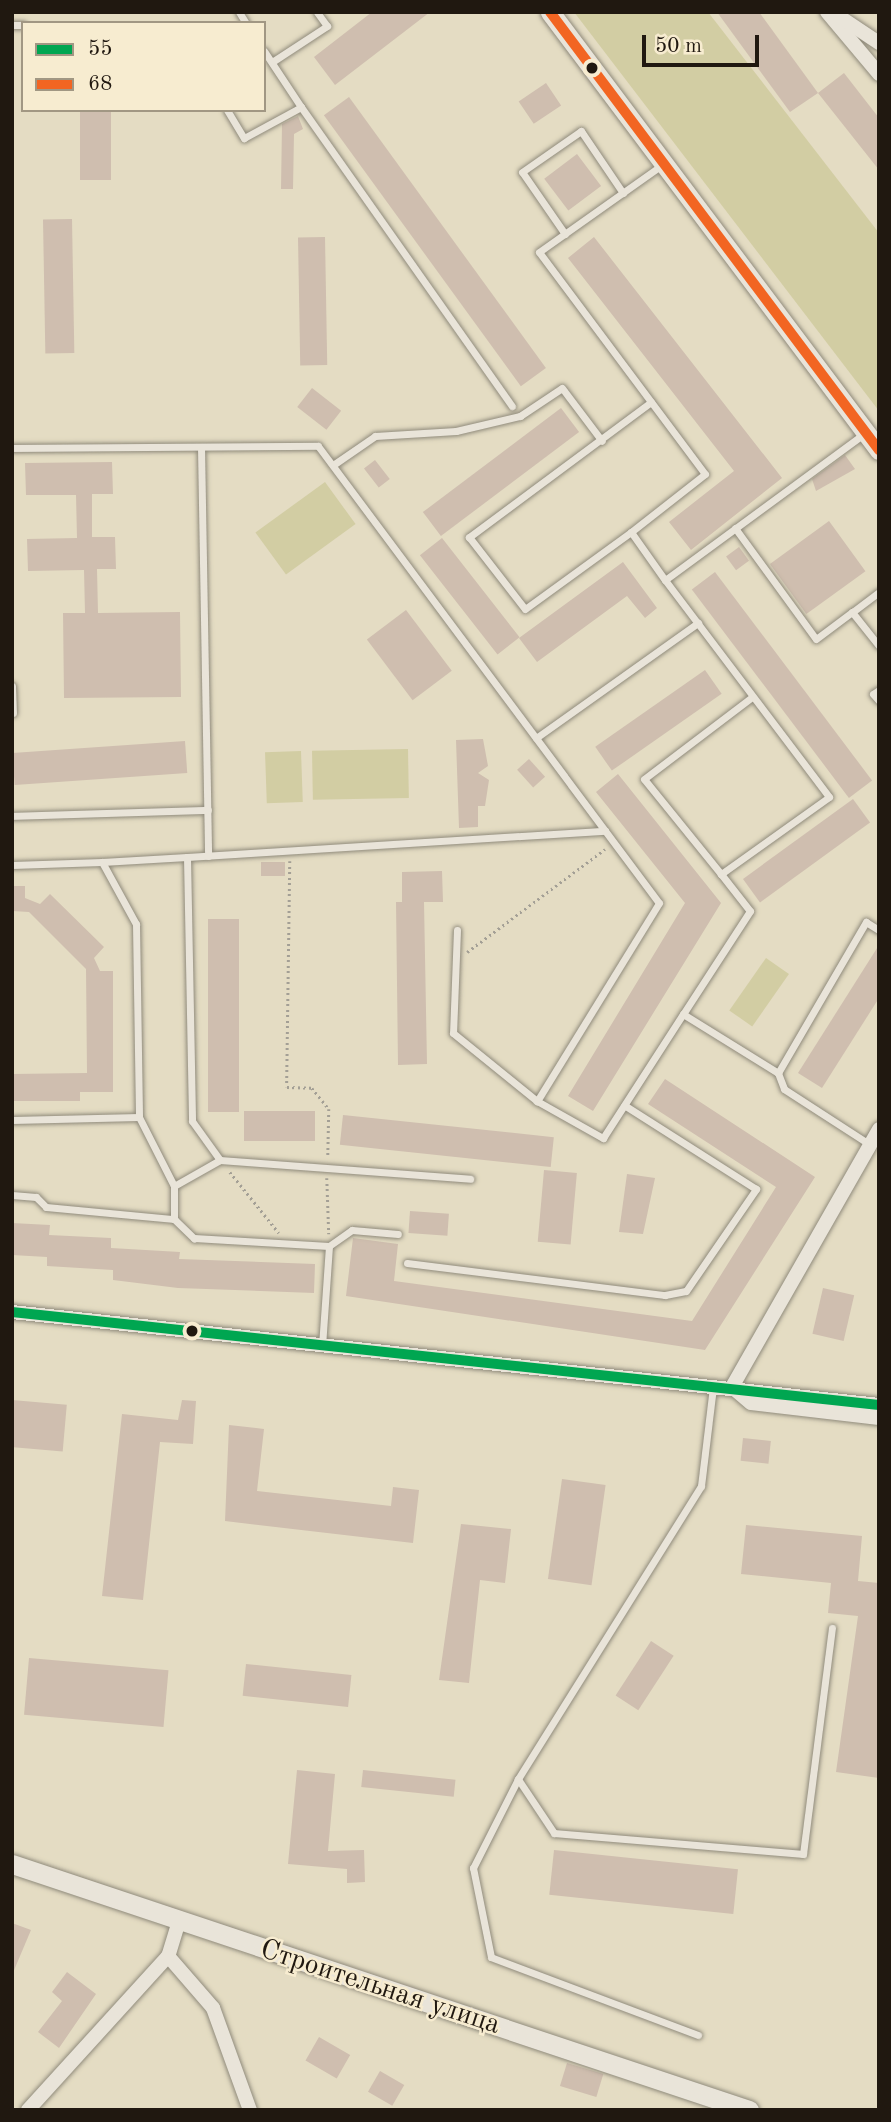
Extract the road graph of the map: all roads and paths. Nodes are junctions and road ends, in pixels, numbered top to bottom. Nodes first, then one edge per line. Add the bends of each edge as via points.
1 (317, 12) edge
2 (550, 12) edge
3 (828, 12) edge
4 (833, 12) edge
5 (879, 44) edge
6 (266, 54) edge
7 (272, 62) junction
8 (879, 74) edge
9 (301, 107) junction
10 (228, 112) edge
11 (666, 162) junction
12 (623, 193) junction
13 (565, 234) junction
14 (651, 402) junction
15 (512, 406) dead end
16 (866, 433) junction
17 (602, 441) junction
18 (201, 447) junction
19 (12, 448) edge
20 (879, 450) edge
21 (333, 465) junction
22 (735, 528) junction
23 (631, 532) junction
24 (665, 580) junction
25 (879, 592) edge
26 (852, 612) junction
27 (698, 623) junction
28 (879, 646) edge
29 (12, 686) edge
30 (879, 690) edge
31 (752, 697) junction
32 (879, 701) edge
33 (13, 713) edge
34 (536, 738) junction
35 (208, 810) junction
36 (12, 816) edge
37 (605, 831) junction
38 (290, 851) junction
39 (208, 856) junction
40 (187, 857) junction
41 (594, 857) dead end
42 (102, 862) junction
43 (12, 865) edge
44 (721, 874) junction
45 (457, 930) dead end
46 (879, 930) edge
47 (456, 960) junction
48 (683, 1014) junction
49 (778, 1073) junction
50 (537, 1101) junction
51 (624, 1105) junction
52 (139, 1118) junction
53 (12, 1120) edge
54 (879, 1129) edge
55 (870, 1144) junction
56 (220, 1160) junction
57 (327, 1171) junction
58 (470, 1179) dead end
59 (174, 1186) junction
60 (12, 1195) edge
61 (174, 1219) junction
62 (398, 1234) dead end
63 (288, 1243) junction
64 (329, 1246) junction
65 (408, 1263) dead end
66 (12, 1312) edge
67 (322, 1347) junction
68 (713, 1387) junction
69 (732, 1387) junction
70 (879, 1405) edge
71 (879, 1418) edge
72 (832, 1628) dead end
73 (517, 1779) junction
74 (12, 1864) edge
75 (179, 1921) junction
76 (167, 1955) junction
77 (698, 2035) dead end
78 (253, 2108) edge
79 (741, 2109) edge
80 (27, 2110) edge

1 - 7 lane via 327,26
2 - 11 main road
3 - 8 street
4 - 5 street
6 - 7 lane
7 - 9 lane
9 - 10 lane via 244,138
9 - 15 lane
11 - 12 lane
11 - 16 main road
12 - 13 lane
12 - 13 lane via 581,131 522,172
13 - 14 lane via 540,252
14 - 17 lane
14 - 23 lane via 705,474
16 - 20 main road
16 - 22 lane
17 - 21 lane via 562,388 520,416 456,431 375,436
17 - 23 lane via 469,537 525,609
18 - 19 lane
18 - 21 lane via 318,446
18 - 35 lane
21 - 34 lane
22 - 24 lane
22 - 26 lane via 816,639
23 - 24 lane
24 - 27 lane
25 - 26 lane
26 - 28 lane
27 - 31 lane
27 - 34 lane
29 - 33 lane
30 - 32 lane via 873,694
31 - 44 lane via 829,797
31 - 44 lane via 643,779
34 - 37 lane
35 - 36 lane
35 - 39 lane
37 - 38 lane
37 - 50 lane via 659,903
38 - 39 lane
38 - 57 path via 287,1087 312,1088 329,1108
39 - 40 lane
40 - 42 lane
40 - 56 lane via 191,1121
41 - 47 path
42 - 43 lane
42 - 52 lane via 136,924
44 - 48 lane via 750,911
45 - 47 lane
46 - 49 lane via 866,922
47 - 50 lane via 453,1034
48 - 49 lane
48 - 51 lane
49 - 55 lane via 784,1089
50 - 51 lane via 603,1138
51 - 65 lane via 756,1189 685,1292 665,1295
52 - 53 lane
52 - 59 lane
54 - 55 street
55 - 69 street
56 - 57 lane
56 - 59 lane
56 - 63 path
57 - 58 lane
57 - 64 path
59 - 61 lane
60 - 61 lane via 36,1197 46,1207
61 - 63 lane via 194,1238
62 - 64 lane via 352,1230
63 - 64 lane
64 - 67 lane
66 - 67 street
67 - 68 street
68 - 69 street
68 - 73 lane via 701,1486
69 - 70 street
69 - 71 street via 751,1403
72 - 73 lane via 803,1854 554,1833
73 - 77 lane via 473,1868 491,1957
74 - 75 main road, Строительная улица
75 - 76 street
75 - 79 main road, Строительная улица
76 - 78 street via 213,2008
76 - 80 street

